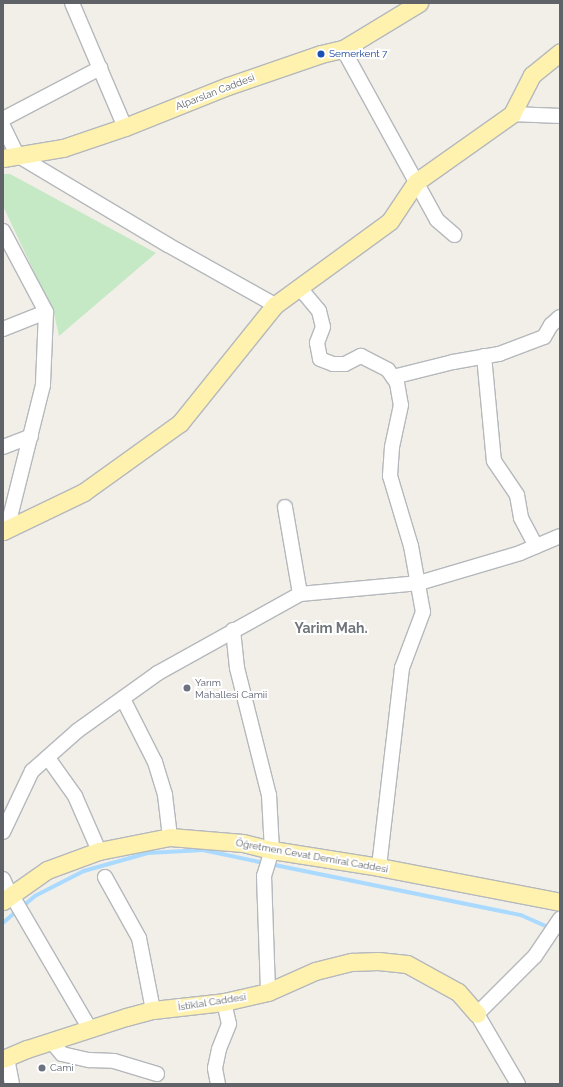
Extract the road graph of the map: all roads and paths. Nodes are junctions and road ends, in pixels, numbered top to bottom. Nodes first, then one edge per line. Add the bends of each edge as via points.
1 (72, 3) edge
2 (419, 3) edge
3 (343, 49) junction
4 (560, 52) edge
5 (100, 68) junction
6 (512, 114) junction
7 (560, 116) edge
8 (3, 119) edge
9 (3, 126) edge
10 (125, 127) junction
11 (10, 156) edge
12 (416, 182) junction
13 (3, 231) edge
14 (454, 235) dead end
15 (299, 287) junction
16 (275, 305) junction
17 (46, 312) junction
18 (560, 317) edge
19 (3, 329) edge
20 (484, 356) junction
21 (393, 377) junction
22 (31, 436) junction
23 (3, 448) edge
24 (285, 507) dead end
25 (5, 530) edge
26 (560, 536) edge
27 (536, 546) junction
28 (419, 583) junction
29 (300, 594) junction
30 (233, 630) junction
31 (123, 698) junction
32 (48, 758) junction
33 (3, 832) edge
34 (170, 837) junction
35 (272, 850) junction
36 (99, 851) junction
37 (379, 867) junction
38 (105, 877) dead end
39 (3, 879) edge
40 (12, 901) edge
41 (560, 902) edge
42 (560, 919) edge
43 (268, 992) junction
44 (224, 1002) junction
45 (154, 1010) junction
46 (477, 1014) junction
47 (90, 1029) junction
48 (52, 1041) junction
49 (5, 1059) edge
50 (157, 1074) dead end
51 (12, 1084) edge
52 (218, 1084) edge
53 (518, 1084) edge

1 - 5 street
2 - 3 main road, Alparslan Caddesi
3 - 10 main road, Alparslan Caddesi via 228,86
3 - 12 street
4 - 6 main road via 532,75
5 - 8 street
5 - 10 street
6 - 7 street
6 - 12 main road
9 - 11 street
10 - 11 main road, Alparslan Caddesi via 63,148
11 - 16 street
12 - 14 street via 437,220
12 - 15 main road via 390,221
13 - 17 street
15 - 16 main road
15 - 21 street via 319,311 324,327 317,343 320,359 333,364 345,364 361,356 388,370
16 - 25 main road via 180,423 84,492
17 - 19 street
17 - 22 street via 43,385
18 - 20 street via 551,325 544,337 499,354
20 - 21 street
20 - 27 street via 494,461 517,495 521,518
21 - 28 street via 397,383 401,405 392,447 390,476
22 - 23 street
22 - 25 street
24 - 29 street
26 - 27 street
27 - 28 street
28 - 29 street
28 - 37 street via 423,612 402,668
29 - 30 street
30 - 31 street via 158,673
30 - 35 street via 237,668 269,795
31 - 32 street via 76,731
31 - 34 street via 149,747 160,778
32 - 33 street via 32,771
32 - 36 street via 76,796
34 - 35 main road, Öğretmen Cevat Demiral Caddesi via 243,842
34 - 36 main road, Öğretmen Cevat Demiral Caddesi
35 - 37 main road, Öğretmen Cevat Demiral Caddesi
35 - 43 street via 264,876
36 - 40 main road, Öğretmen Cevat Demiral Caddesi via 47,870
37 - 41 main road, Öğretmen Cevat Demiral Caddesi
38 - 45 street via 139,938
39 - 40 street
40 - 47 street
42 - 46 street via 536,956
43 - 44 main road, İstiklal Caddesi
43 - 46 main road, İstiklal Caddesi via 315,971 352,962 407,964 458,992
44 - 45 main road, İstiklal Caddesi
44 - 52 street via 229,1024 215,1068
45 - 47 main road, İstiklal Caddesi
46 - 53 street
47 - 48 main road, İstiklal Caddesi
48 - 49 main road, İstiklal Caddesi
48 - 50 street via 62,1054 89,1060 114,1061
49 - 51 street

